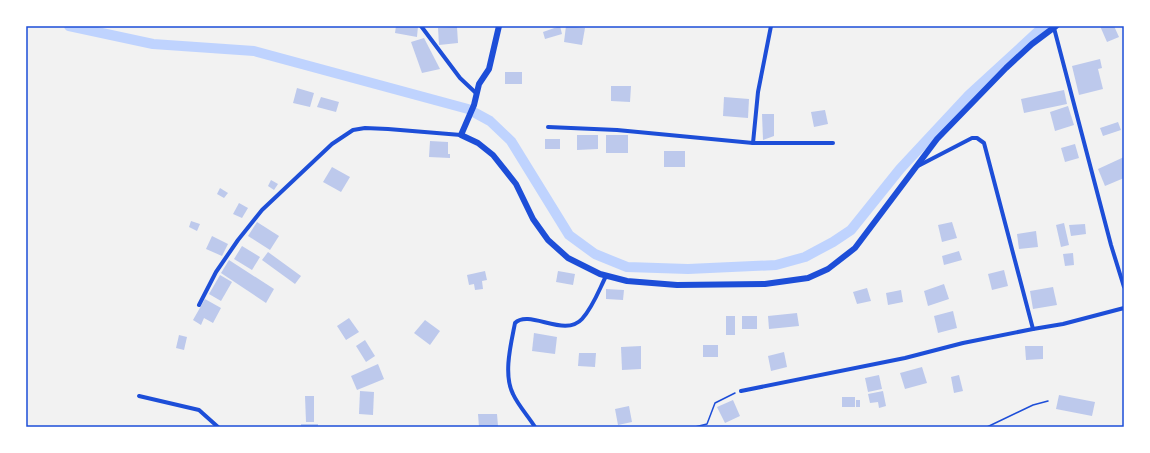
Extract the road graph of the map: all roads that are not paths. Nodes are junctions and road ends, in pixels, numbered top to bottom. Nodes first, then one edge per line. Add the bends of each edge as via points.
1 (421, 26) edge
2 (499, 26) edge
3 (771, 26) edge
4 (1055, 27) edge
5 (477, 94) junction
6 (548, 127) dead end
7 (462, 135) junction
8 (753, 143) junction
9 (833, 143) dead end
10 (917, 166) junction
11 (606, 276) junction
12 (1124, 287) edge
13 (199, 305) dead end
14 (1124, 308) edge
15 (1033, 329) junction
16 (741, 391) road end
17 (139, 396) dead end
18 (218, 427) edge
19 (535, 427) edge

1 - 5 street via 460,78
2 - 5 street via 489,69 479,84
3 - 8 street via 758,92
4 - 10 street via 1006,68 937,139
4 - 12 street
5 - 7 street
6 - 8 street via 617,130
7 - 11 street via 493,155 516,184 533,219 548,240 568,258
7 - 13 street via 388,129 353,130 332,144 262,210 216,272
8 - 9 street
10 - 11 street via 855,248 828,269 808,278 766,284 677,285 627,281
10 - 15 street via 972,138 984,143
11 - 19 street via 590,309 582,320 575,324 564,326 522,319 515,323 510,348 510,385 513,394
14 - 15 street
15 - 16 street
17 - 18 street via 199,410

